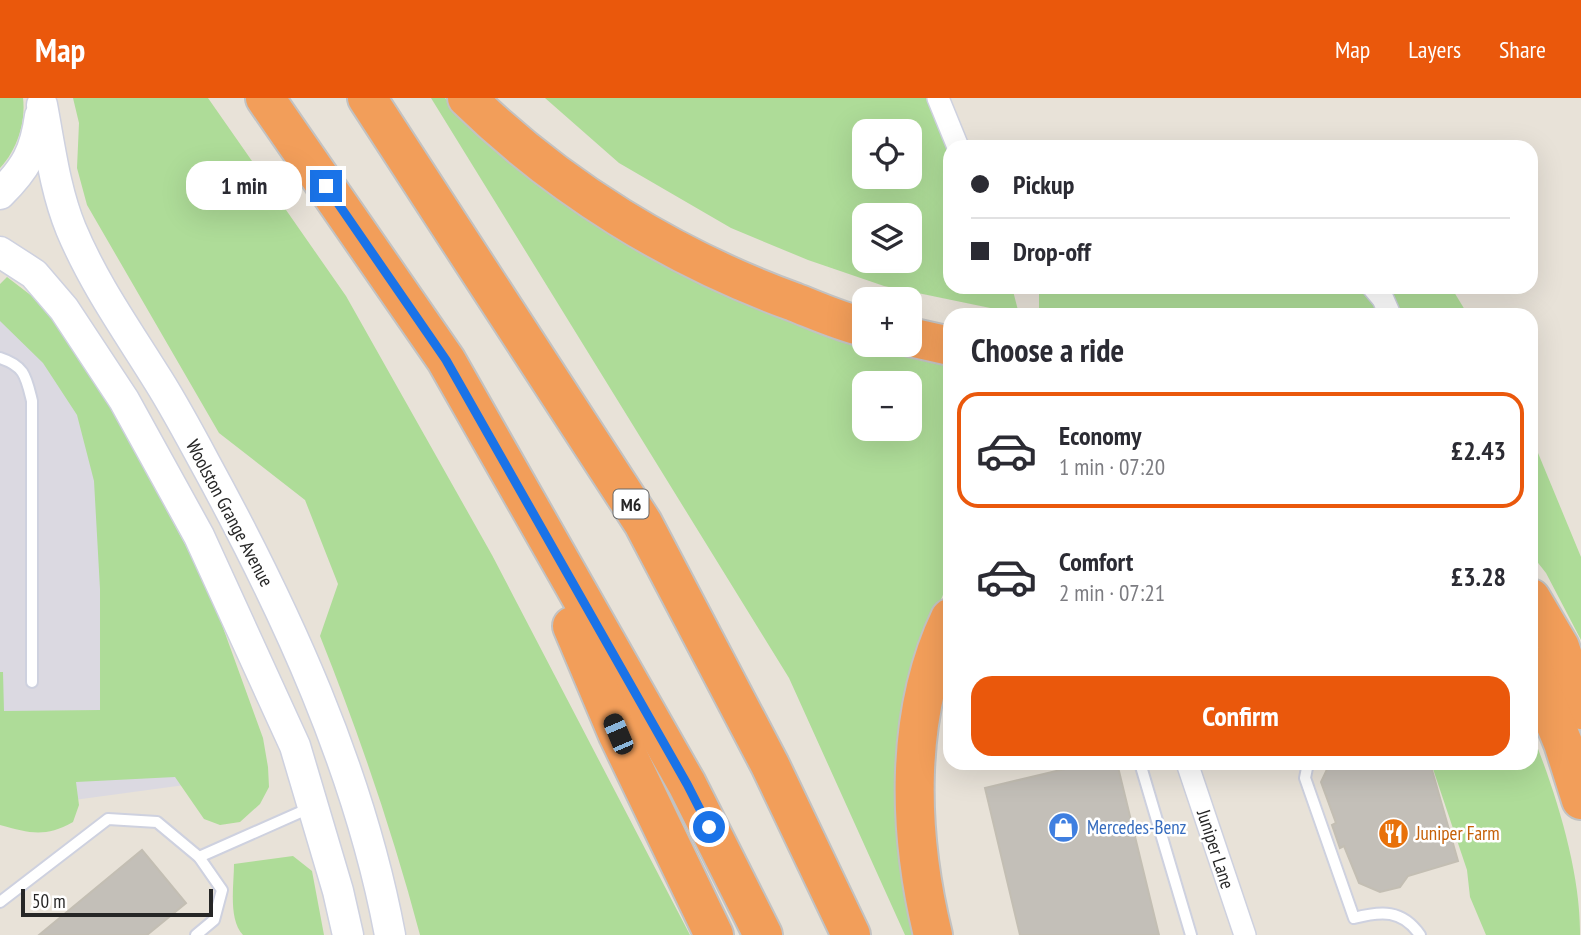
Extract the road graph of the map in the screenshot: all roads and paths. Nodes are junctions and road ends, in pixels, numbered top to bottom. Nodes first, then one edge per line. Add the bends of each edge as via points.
1 (265, 98) edge
2 (367, 98) edge
3 (467, 98) edge
4 (938, 98) edge
5 (41, 102) edge
6 (955, 140) edge
7 (0, 194) edge
8 (0, 252) edge
9 (852, 323) edge
10 (922, 340) edge
11 (943, 344) edge
12 (0, 358) edge
13 (507, 469) junction
14 (1538, 610) edge
15 (943, 637) edge
16 (32, 682) dead end
17 (1538, 682) edge
18 (1581, 710) edge
19 (1142, 770) edge
20 (1189, 770) edge
21 (1307, 770) edge
22 (1581, 800) edge
23 (314, 807) junction
24 (199, 857) junction
25 (0, 902) edge
26 (196, 935) edge
27 (348, 935) edge
28 (390, 935) edge
29 (714, 935) edge
30 (763, 935) edge
31 (851, 935) edge
32 (933, 935) edge
33 (1191, 935) edge
34 (1245, 935) edge
35 (1420, 935) edge

1 - 13 highway via 446,360
2 - 31 highway, M6 via 643,523 770,765
3 - 9 highway via 499,130 583,194 673,249 725,275
4 - 6 street
5 - 7 main road via 37,141 21,173
5 - 28 main road, Woolston Grange Avenue via 58,189 81,250 99,288 204,461 298,647 362,819
8 - 23 main road, Woolston Grange Avenue via 34,274 64,309 162,466 233,606 295,746
10 - 11 highway
12 - 16 lane via 14,363 25,375 32,401
13 - 29 highway via 618,734
13 - 30 highway via 687,784
14 - 18 highway via 1560,647
15 - 32 highway via 928,677 915,778 919,860
17 - 22 highway
19 - 33 lane
20 - 34 street, Juniper Lane
21 - 35 lane via 1305,778 1354,918 1375,912 1398,915
23 - 24 lane
23 - 27 main road, Woolston Grange Avenue
24 - 25 lane via 157,822 108,819
24 - 26 lane via 222,890 214,920

